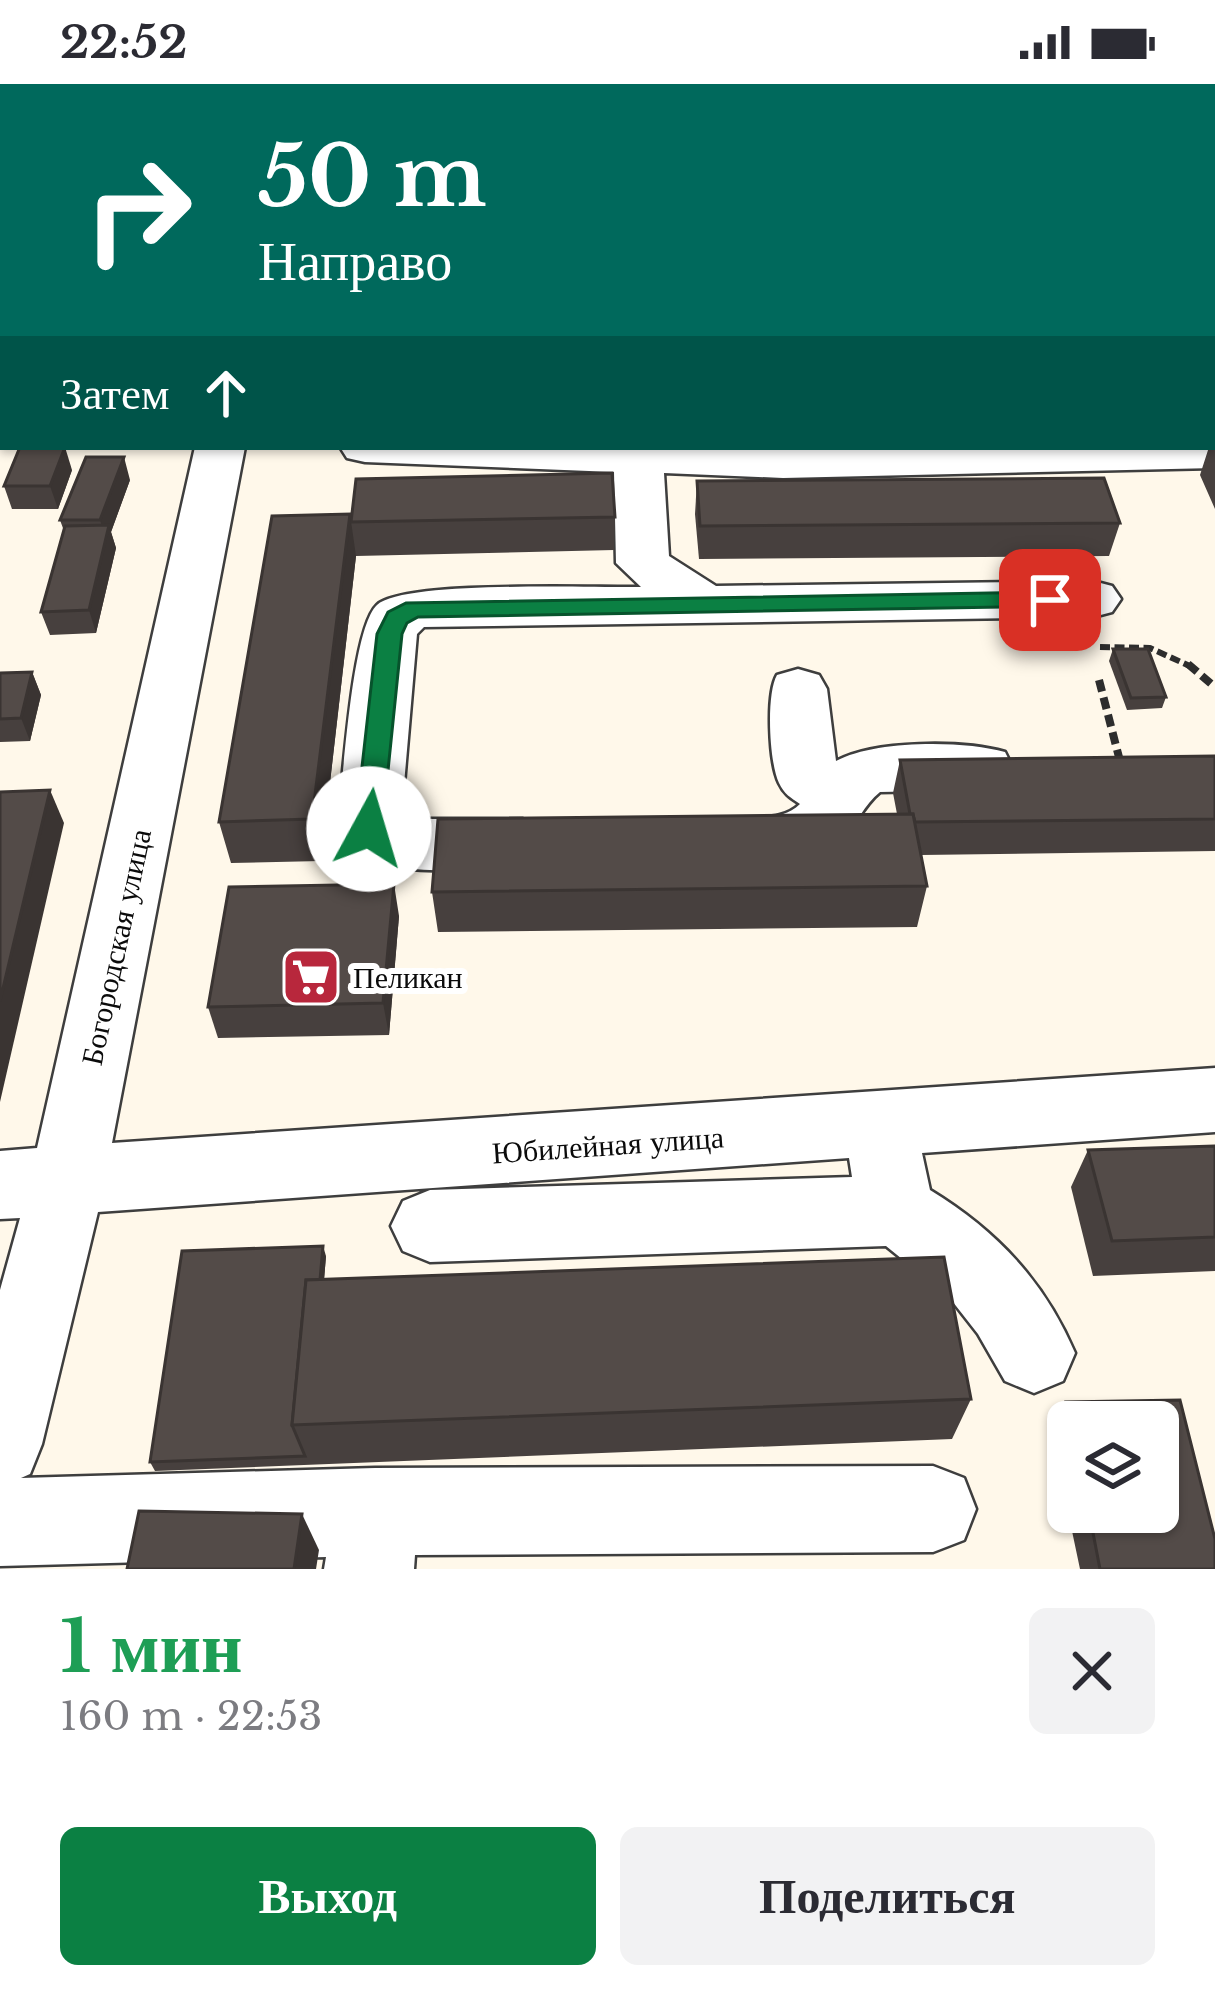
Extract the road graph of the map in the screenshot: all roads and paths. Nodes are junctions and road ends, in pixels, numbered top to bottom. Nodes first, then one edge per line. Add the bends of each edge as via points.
1 (219, 450) edge
2 (467, 450) edge
3 (1215, 453) edge
4 (638, 455) junction
5 (705, 604) junction
6 (1097, 623) joint
7 (1100, 680) dead end
8 (1215, 687) edge
9 (798, 689) dead end
10 (1121, 766) edge
11 (1030, 768) edge
12 (838, 797) junction
13 (701, 841) edge
14 (586, 842) edge
15 (1215, 1100) edge
16 (880, 1125) junction
17 (34, 1184) edge
18 (896, 1210) junction
19 (430, 1226) dead end
20 (1034, 1353) dead end
21 (0, 1444) edge
22 (933, 1509) dead end
23 (0, 1522) edge
24 (372, 1541) edge

1 - 17 street, Богородская улица
2 - 4 street
3 - 4 street via 783,463
4 - 5 street via 643,563
5 - 6 street
5 - 14 street via 414,609 392,624 369,829 375,836 404,844
6 - 8 path via 1181,656
7 - 10 path
9 - 12 street via 807,778
11 - 12 street via 871,770 856,774
12 - 13 street via 814,830 792,839
15 - 16 street, Юбилейная улица
16 - 17 street, Юбилейная улица
16 - 18 street
17 - 21 street, Богородская улица
18 - 19 street
18 - 20 street via 980,1269
22 - 24 street
23 - 24 street

